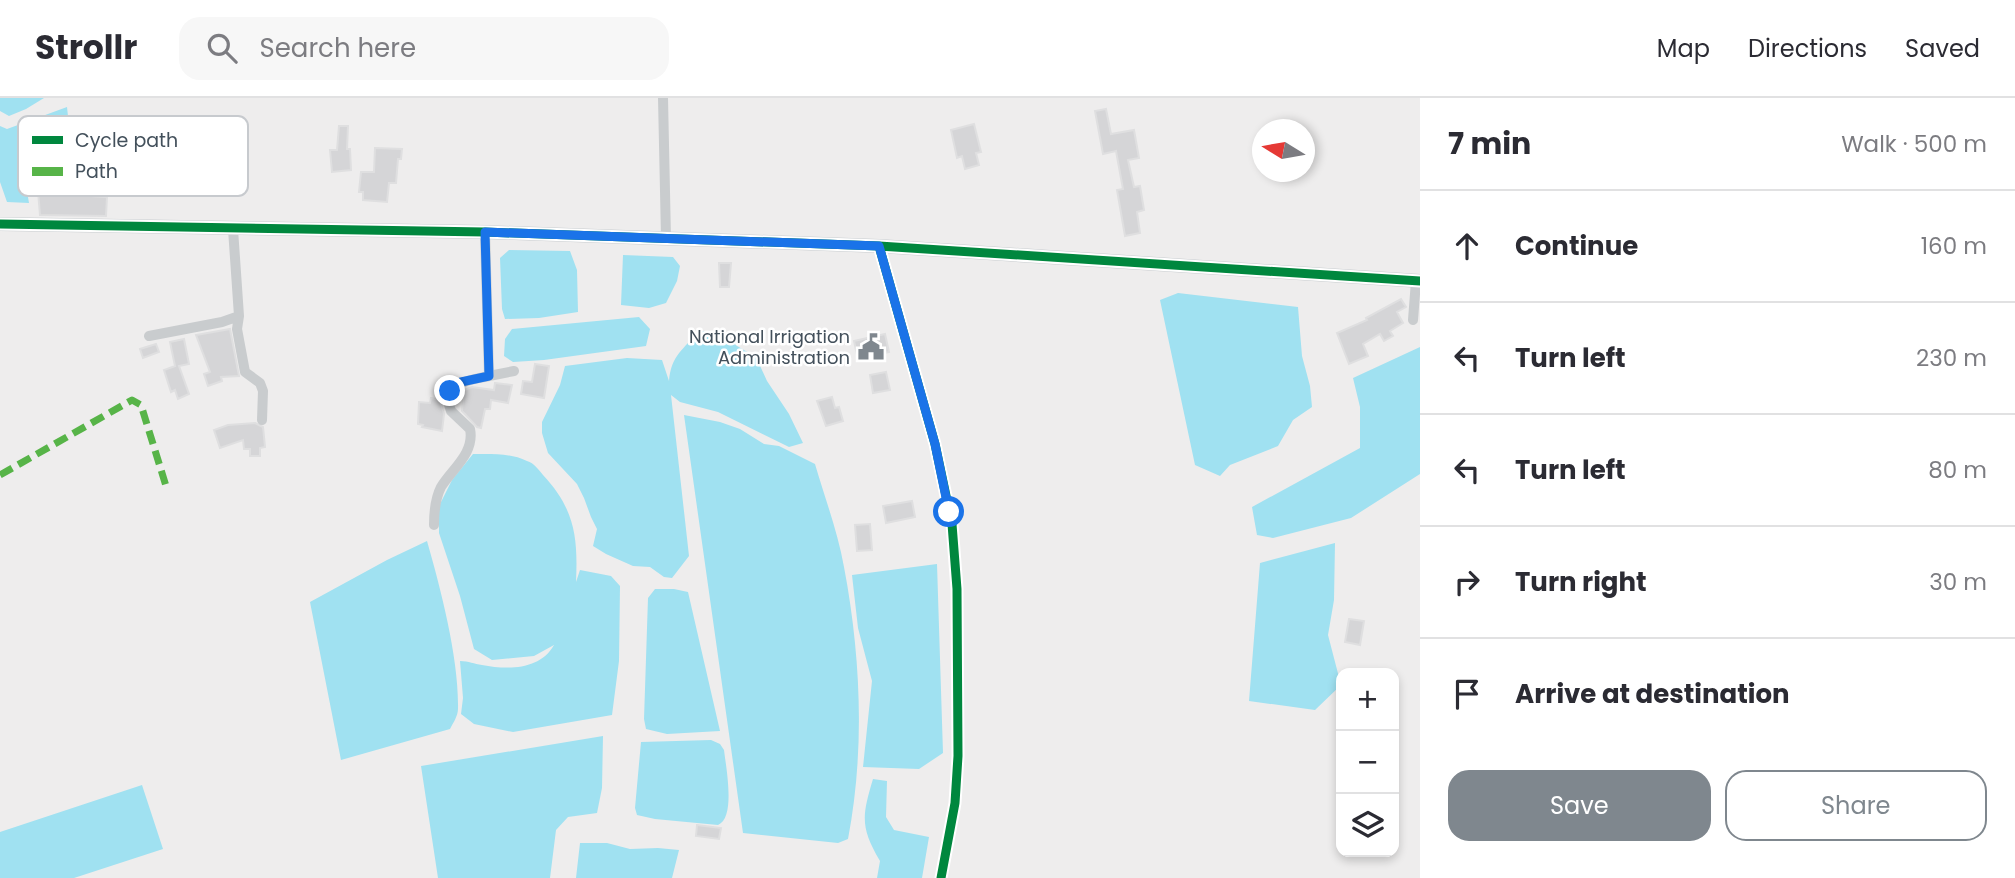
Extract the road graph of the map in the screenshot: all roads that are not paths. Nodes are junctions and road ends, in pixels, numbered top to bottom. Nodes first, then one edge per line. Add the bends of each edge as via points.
1 (663, 98) edge
2 (0, 224) edge
3 (233, 229) junction
4 (485, 232) junction
5 (666, 238) junction
6 (879, 246) junction
7 (1418, 281) edge
8 (239, 316) junction
9 (1413, 320) dead end
10 (149, 336) dead end
11 (514, 372) dead end
12 (489, 376) junction
13 (262, 421) dead end
14 (434, 526) dead end
15 (941, 878) edge

1 - 5 street
2 - 3 street
3 - 4 street
3 - 8 street
4 - 5 street
4 - 12 street
5 - 6 street
6 - 7 street
6 - 15 street via 935,444 952,524 958,756 955,803
7 - 9 street
8 - 10 street
8 - 13 street via 243,364 263,391
11 - 12 street
12 - 14 street via 461,382 447,398 451,411 470,429 471,440 465,457 439,493

